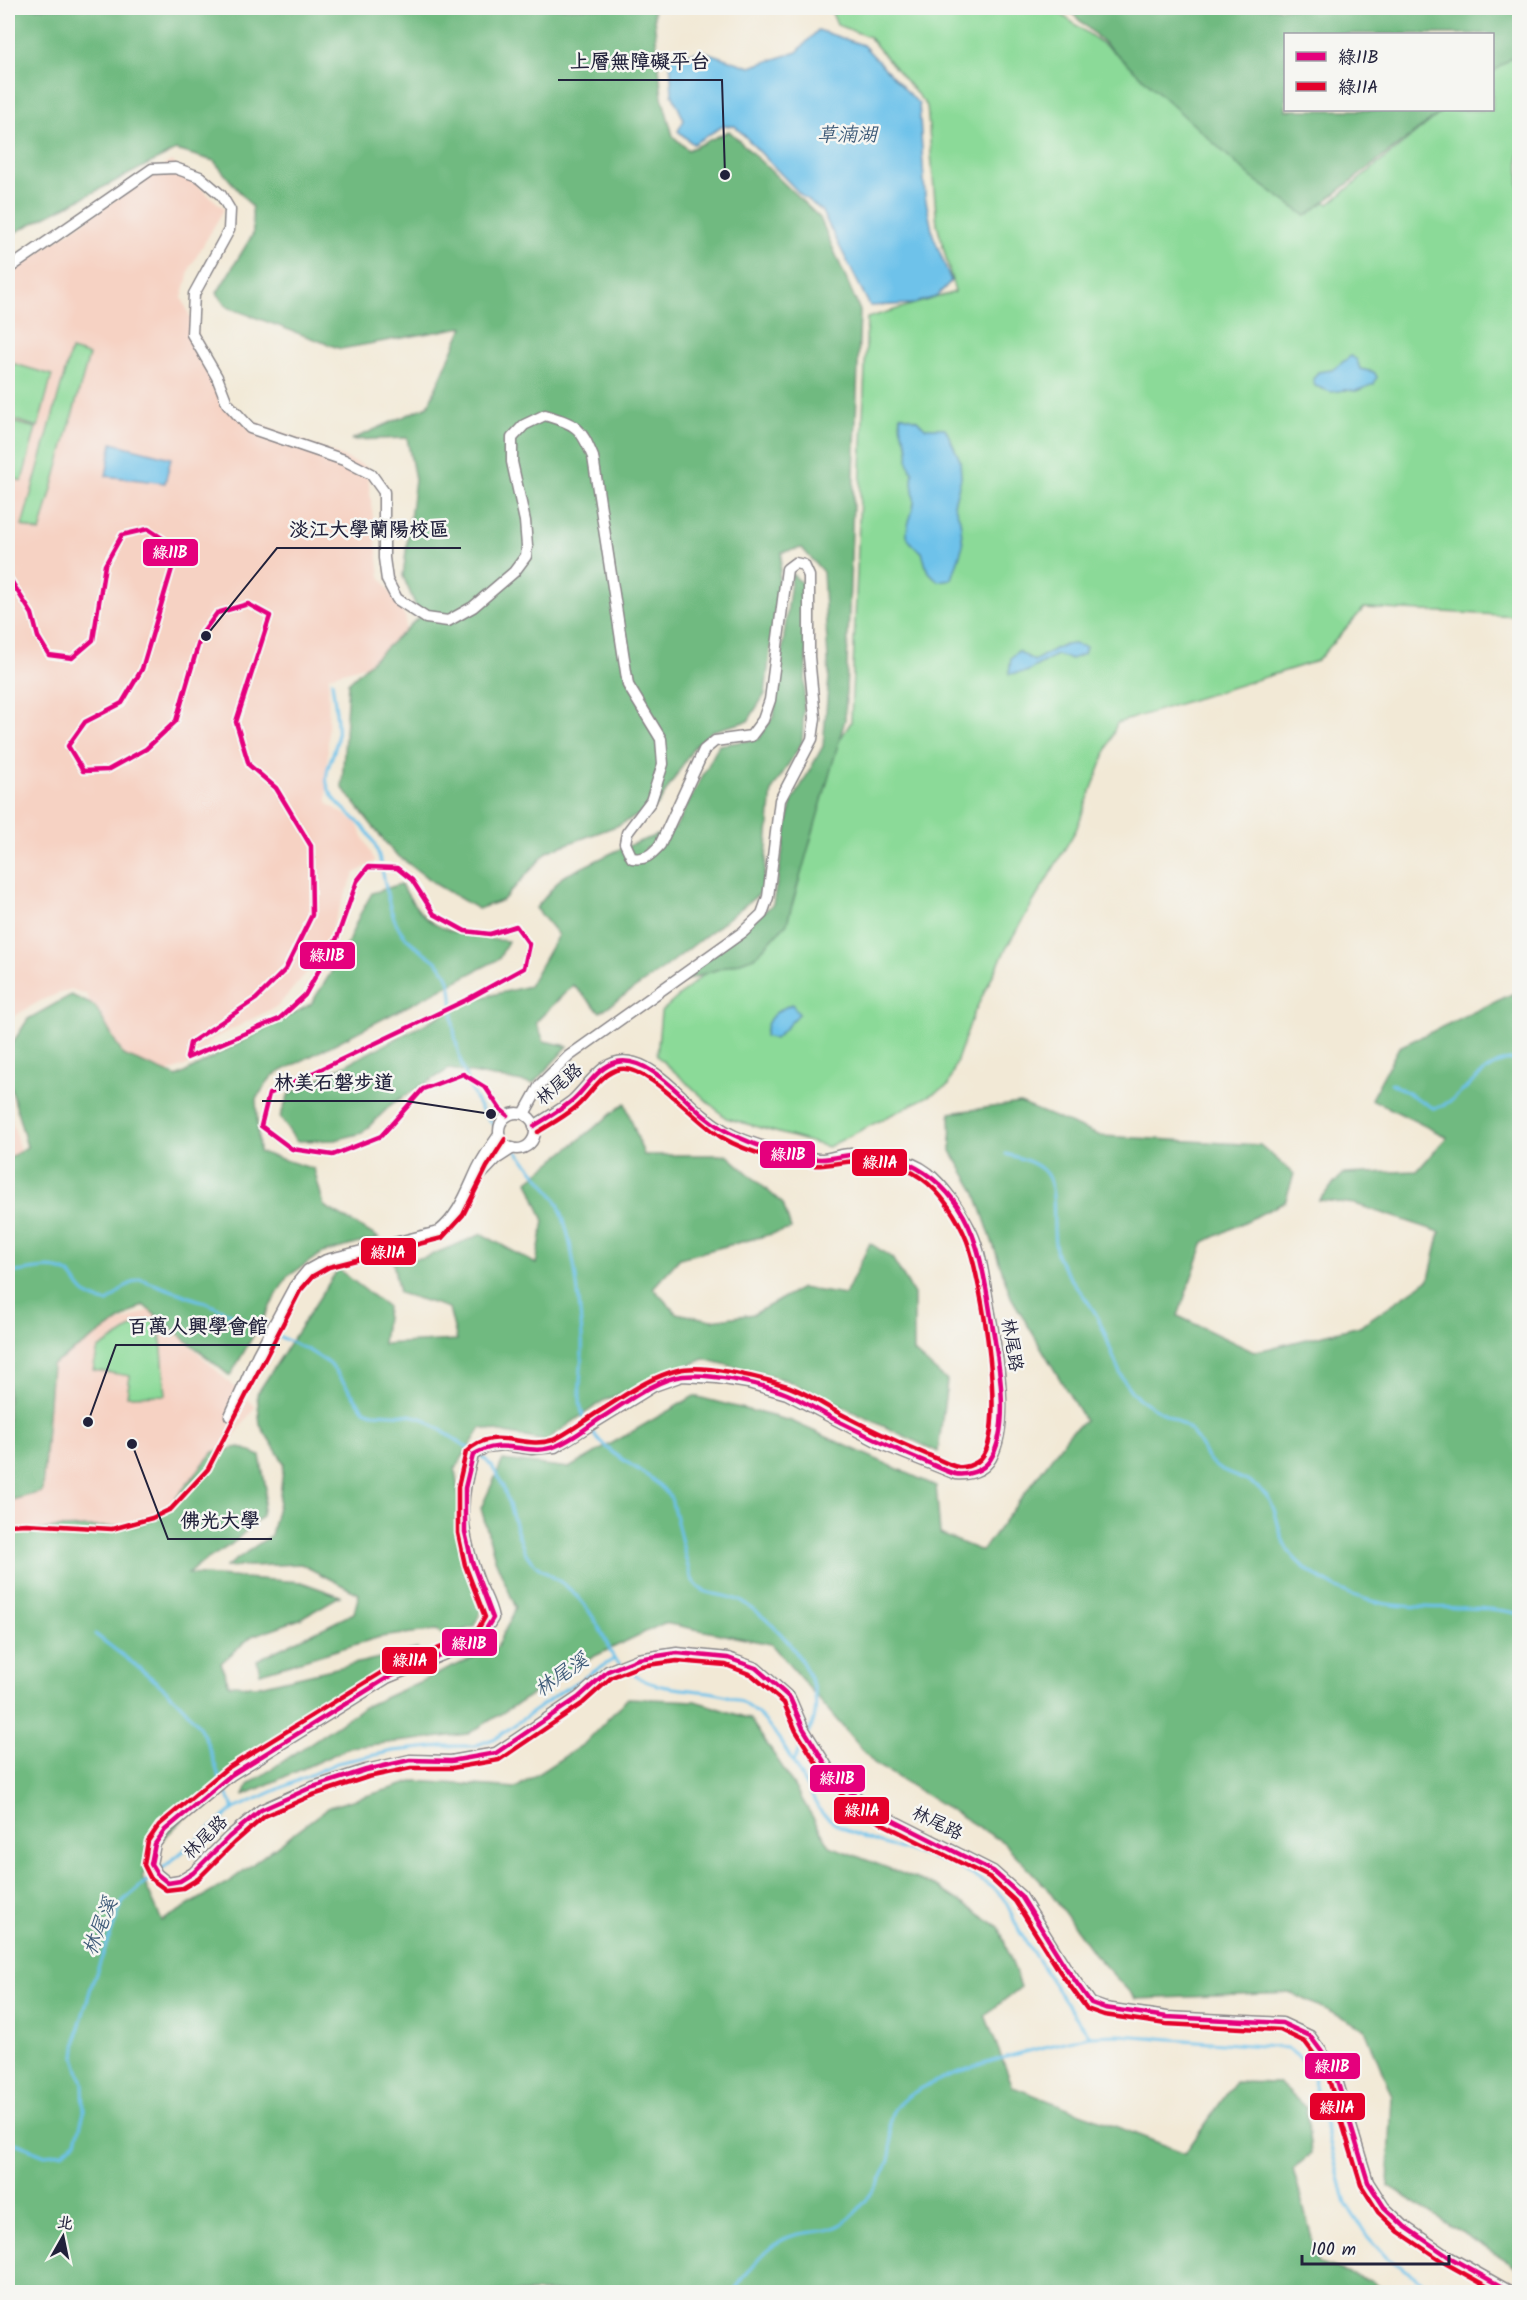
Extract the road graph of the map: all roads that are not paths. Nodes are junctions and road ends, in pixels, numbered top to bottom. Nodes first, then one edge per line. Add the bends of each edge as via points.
1 (8, 269) edge
2 (524, 1114) junction
3 (534, 1126) junction
4 (499, 1135) junction
5 (513, 1148) junction
6 (472, 1184) junction
7 (230, 1416) dead end
8 (1511, 2292) edge

1 - 2 street via 152,169 175,168 200,177 230,210 229,230 194,294 192,334 227,403 250,428 344,460 371,474 384,492 387,580 397,599 426,618 448,621 472,607 514,572 526,556 525,521 512,462 512,438 524,425 545,415 575,426 584,435 593,457 627,685 661,739 663,764 656,791 627,832 625,843 632,858 642,860 660,845 704,750 715,741 751,736 763,720 770,700 787,569 795,563 807,569 815,718 812,739 780,801 768,897 762,914 743,932 569,1056 540,1085
2 - 3 street
2 - 4 street via 507,1115 500,1124
3 - 5 street via 530,1143
3 - 8 street, 林尾路 via 572,1100 604,1068 624,1060 642,1065 705,1117 737,1137 774,1151 821,1159 849,1154 878,1155 927,1173 951,1198 972,1233 983,1278 1000,1370 1000,1417 990,1461 969,1475 956,1474 886,1446 787,1394 748,1383 682,1376 654,1386 555,1447 486,1447 473,1455 462,1509 464,1536 493,1618 483,1634 387,1678 231,1775 165,1830 155,1844 151,1864 157,1874 168,1883 180,1881 261,1810 310,1788 410,1760 451,1761 496,1753 579,1698 608,1671 638,1659 677,1653 728,1658 756,1668 790,1698 828,1768 874,1812 993,1871 1021,1896 1091,2003 1167,2017 1282,2024 1310,2036 1333,2067 1368,2182 1384,2207 1449,2257
4 - 5 street
4 - 6 street
5 - 6 street
6 - 7 street via 449,1224 438,1232 326,1260 308,1270 294,1287 258,1354

